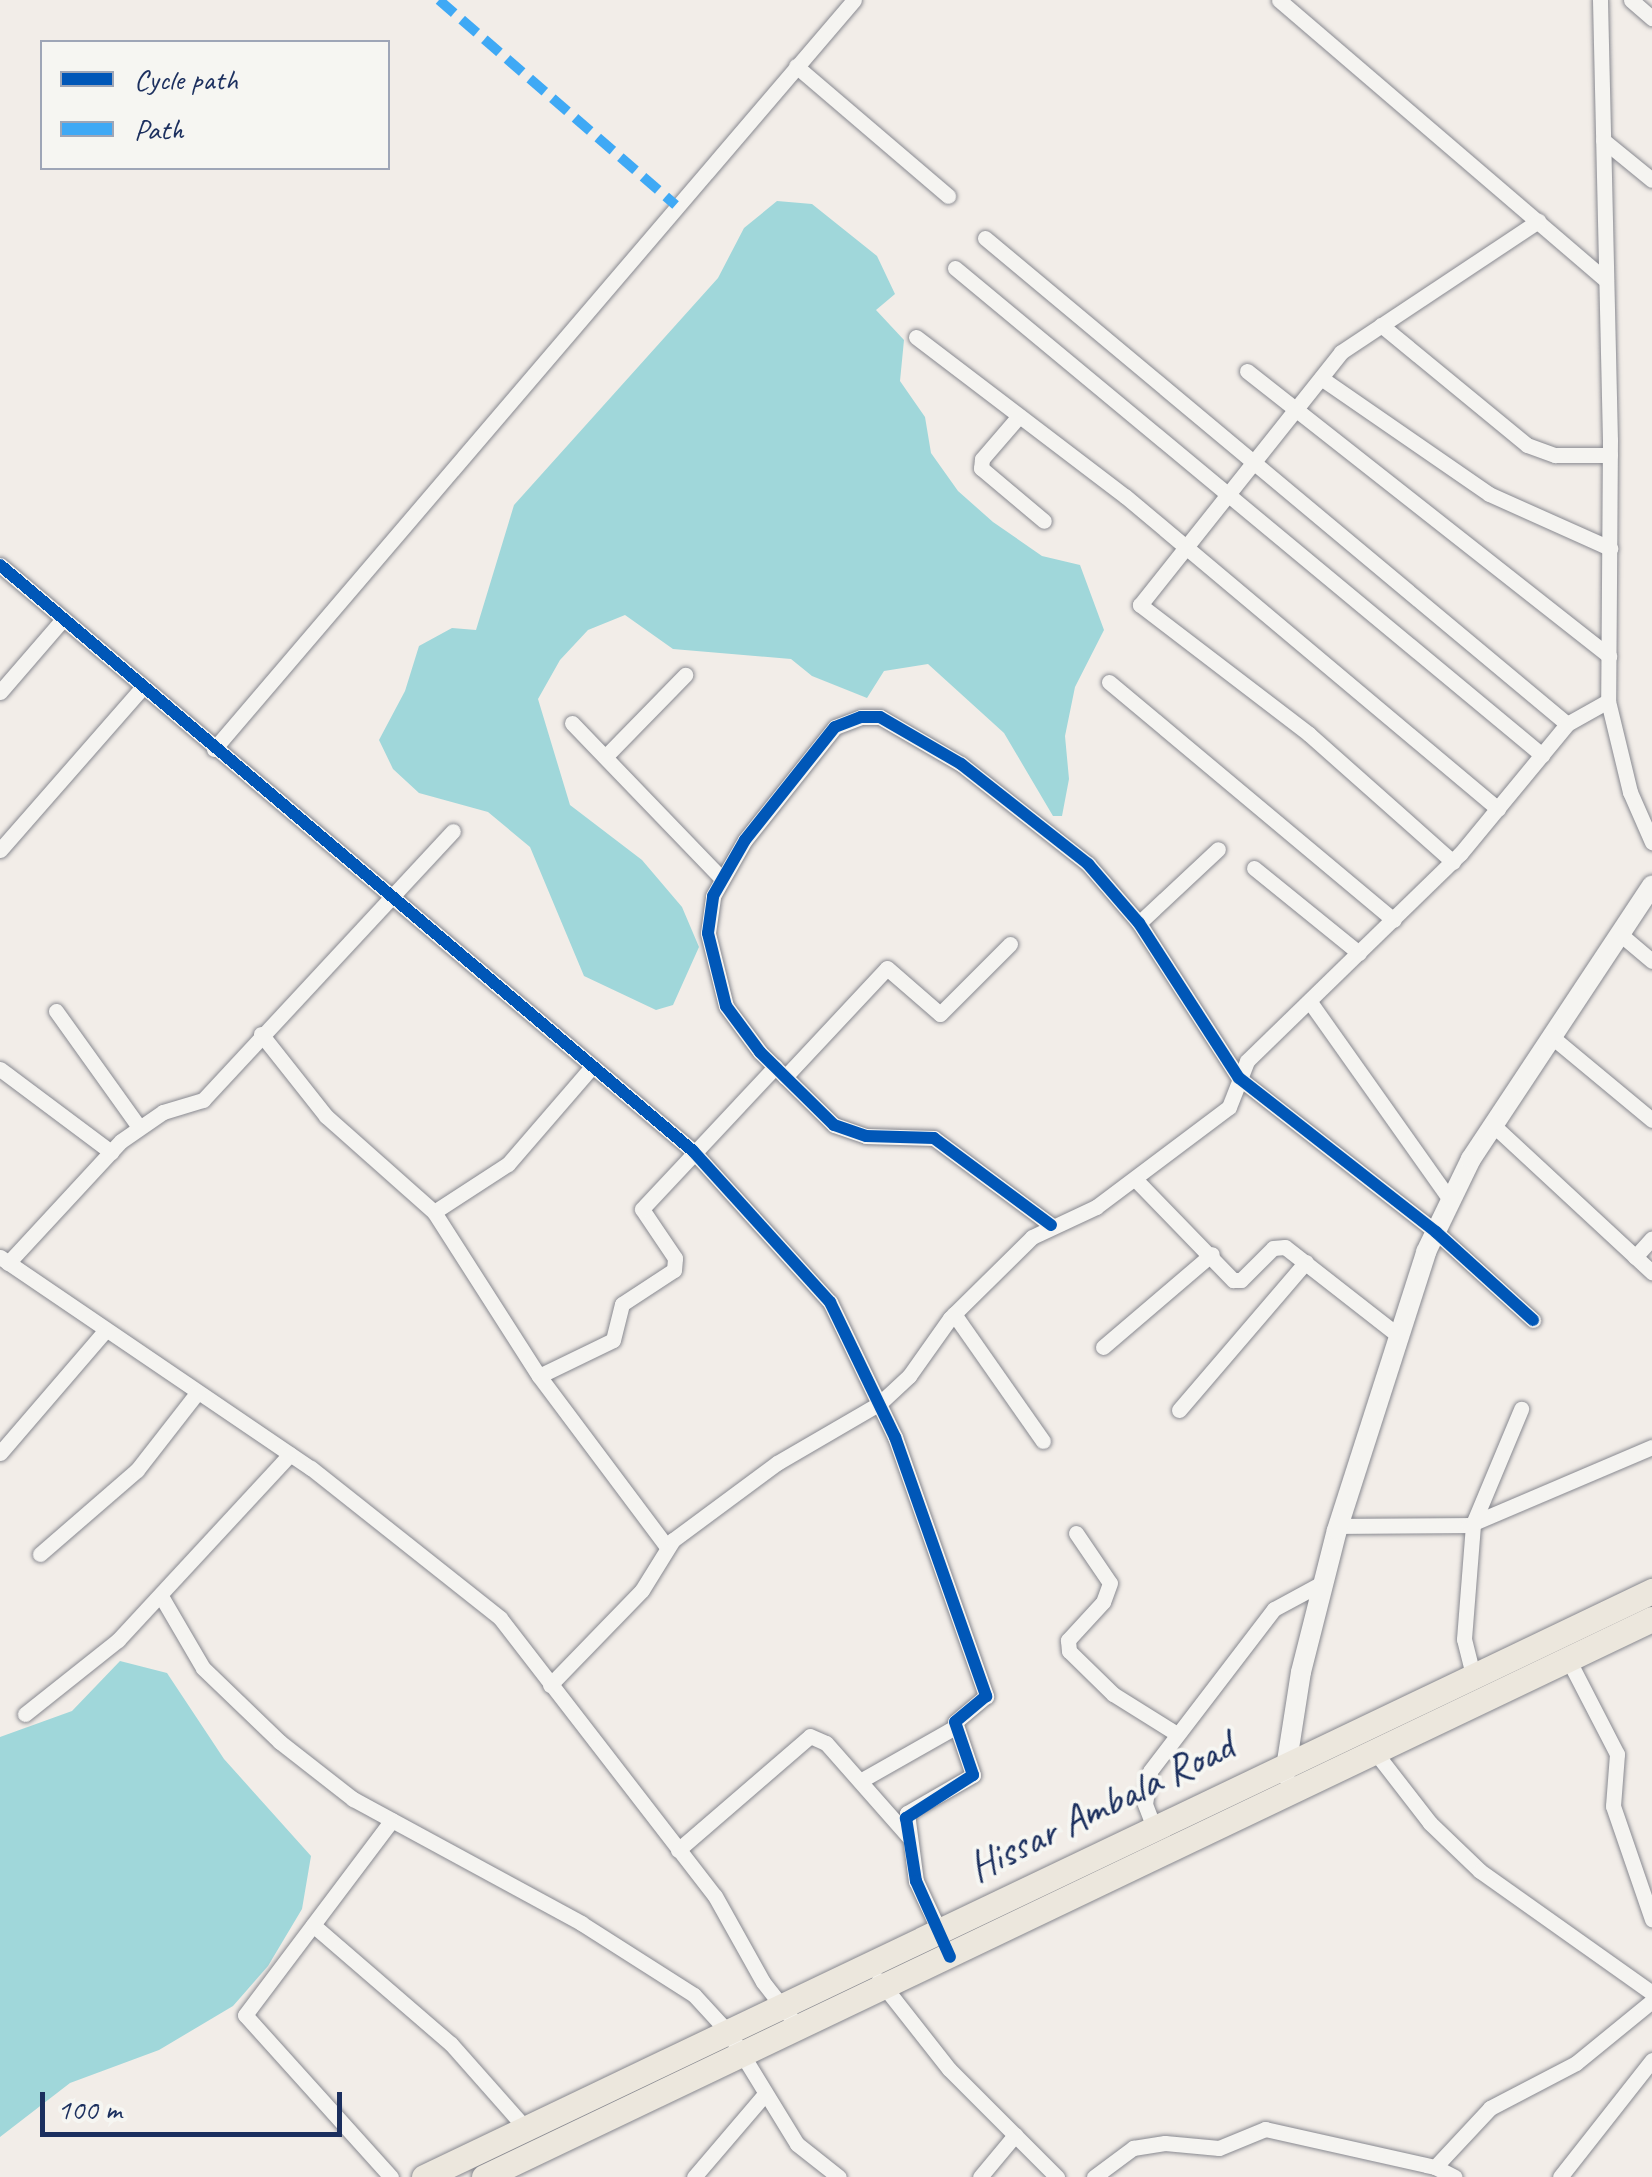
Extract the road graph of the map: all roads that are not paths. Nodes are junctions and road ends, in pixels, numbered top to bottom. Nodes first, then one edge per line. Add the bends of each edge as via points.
1 (854, 0) edge
2 (1279, 0) edge
3 (1600, 0) edge
4 (1631, 0) edge
5 (1652, 18) edge
6 (796, 66) junction
7 (1603, 140) junction
8 (1652, 180) edge
9 (948, 196) dead end
10 (1538, 220) junction
11 (984, 238) dead end
12 (955, 268) dead end
13 (1606, 280) junction
14 (1381, 326) junction
15 (916, 336) dead end
16 (1247, 371) dead end
17 (1321, 378) junction
18 (1298, 410) junction
19 (1019, 416) junction
20 (1610, 455) junction
21 (1256, 466) junction
22 (1230, 495) junction
23 (1044, 521) dead end
24 (1188, 548) junction
25 (1610, 548) junction
26 (0, 565) edge
27 (63, 619) junction
28 (1609, 656) junction
29 (685, 675) dead end
30 (1109, 682) dead end
31 (142, 688) junction
32 (0, 692) edge
33 (1608, 702) junction
34 (572, 722) dead end
35 (1567, 724) junction
36 (214, 749) junction
37 (1542, 755) junction
38 (605, 757) junction
39 (1498, 809) junction
40 (453, 831) dead end
41 (1652, 842) edge
42 (1218, 849) dead end
43 (0, 850) edge
44 (1453, 862) junction
45 (1254, 868) dead end
46 (722, 878) junction
47 (1652, 886) edge
48 (388, 899) junction
49 (1394, 920) junction
50 (1138, 923) junction
51 (1620, 934) junction
52 (1010, 944) dead end
53 (1359, 954) junction
54 (1652, 961) edge
55 (1310, 1002) junction
56 (56, 1011) dead end
57 (261, 1034) junction
58 (1552, 1037) junction
59 (0, 1068) edge
60 (591, 1068) junction
61 (780, 1072) junction
62 (1239, 1078) junction
63 (1652, 1120) edge
64 (1493, 1126) junction
65 (139, 1127) junction
66 (693, 1151) junction
67 (110, 1152) junction
68 (1134, 1180) junction
69 (1450, 1201) junction
70 (434, 1212) junction
71 (1052, 1225) junction
72 (1436, 1232) junction
73 (1652, 1238) edge
74 (1212, 1254) junction
75 (1636, 1257) junction
76 (3, 1260) edge
77 (1306, 1262) junction
78 (1652, 1272) edge
79 (954, 1314) junction
80 (1533, 1320) dead end
81 (104, 1331) junction
82 (1400, 1336) junction
83 (1103, 1347) dead end
84 (539, 1376) junction
85 (197, 1393) junction
86 (880, 1403) junction
87 (1521, 1408) dead end
88 (1178, 1410) dead end
89 (1043, 1441) dead end
90 (1652, 1447) edge
91 (0, 1453) edge
92 (290, 1454) junction
93 (1473, 1524) junction
94 (1338, 1526) junction
95 (1076, 1533) dead end
96 (667, 1547) junction
97 (40, 1554) dead end
98 (1324, 1582) junction
99 (1652, 1591) edge
100 (161, 1596) junction
101 (1652, 1619) edge
102 (1568, 1660) junction
103 (1473, 1675) junction
104 (550, 1685) junction
105 (25, 1714) dead end
106 (955, 1727) junction
107 (1177, 1734) junction
108 (1376, 1752) junction
109 (1288, 1760) junction
110 (860, 1781) junction
111 (1277, 1800) junction
112 (392, 1820) junction
113 (1153, 1825) junction
114 (911, 1839) junction
115 (678, 1850) junction
116 (1652, 1919) edge
117 (313, 1925) junction
118 (938, 1930) junction
119 (950, 1957) junction
120 (868, 1965) junction
121 (885, 1987) junction
122 (1652, 1993) edge
123 (1652, 2001) edge
124 (782, 2007) junction
125 (799, 2028) junction
126 (734, 2044) junction
127 (1652, 2060) edge
128 (764, 2094) junction
129 (528, 2131) junction
130 (1015, 2135) junction
131 (1435, 2167) junction
132 (474, 2172) edge
133 (391, 2177) edge
134 (424, 2177) edge
135 (694, 2177) edge
136 (839, 2177) edge
137 (980, 2177) edge
138 (1057, 2177) edge
139 (1094, 2177) edge
140 (1455, 2177) edge
141 (1560, 2177) edge

1 - 6 street
2 - 10 street
3 - 7 street
4 - 5 street
6 - 9 street
6 - 36 street
7 - 8 street
7 - 13 street
10 - 13 street
10 - 14 street
11 - 21 street
12 - 22 street
13 - 20 street
14 - 17 street via 1340,352
14 - 20 street via 1527,445 1556,455
15 - 19 street
16 - 18 street
17 - 18 street
17 - 25 street via 1489,494
18 - 21 street
18 - 28 street
19 - 23 street via 981,468
19 - 24 street
20 - 25 street
21 - 22 street
21 - 35 street
22 - 24 street
22 - 37 street
24 - 39 street
24 - 44 street via 1140,605 1310,734
25 - 28 street
26 - 27 street
27 - 31 street
27 - 32 street
28 - 33 street
29 - 38 street
30 - 49 street
31 - 36 street
31 - 43 street
33 - 35 street
33 - 41 street via 1630,792
34 - 38 street
35 - 37 street
36 - 48 street
37 - 39 street
38 - 46 street
39 - 44 street
40 - 48 street
42 - 50 street
44 - 49 street
45 - 53 street
46 - 50 street via 835,727 880,717 1027,811 1088,864
46 - 61 street via 708,934 726,1006
47 - 51 street
48 - 57 street
48 - 60 street
49 - 53 street
50 - 62 street
51 - 54 street
51 - 58 street
52 - 61 street via 940,1014 894,968 881,972
53 - 55 street
55 - 62 street via 1247,1061
55 - 69 street
56 - 65 street
57 - 65 street via 203,1100
57 - 70 street via 326,1116
58 - 63 street
58 - 64 street
59 - 67 street
60 - 66 street
60 - 70 street via 508,1164
61 - 66 street
61 - 71 street via 834,1125 866,1136 934,1138
62 - 68 street via 1229,1107
62 - 72 street
64 - 69 street
64 - 75 street
65 - 67 street
66 - 84 street via 642,1209 676,1258 674,1270 622,1304 613,1340
66 - 86 street via 830,1302
67 - 76 street
68 - 71 street via 1096,1208
68 - 74 street
69 - 72 street
70 - 84 street
71 - 79 street via 1018,1248
72 - 80 street
72 - 82 street
73 - 75 street
74 - 77 street via 1238,1281 1278,1246
74 - 83 street
75 - 78 street
76 - 81 street
77 - 82 street
77 - 88 street
79 - 86 street via 909,1376
79 - 89 street
81 - 85 street
81 - 91 street
82 - 94 street
84 - 96 street
85 - 92 street
85 - 97 street via 137,1470
86 - 96 street via 776,1462
86 - 106 street via 986,1696
87 - 93 street
90 - 93 street
92 - 100 street
92 - 104 street via 500,1618
93 - 94 street via 1436,1530
93 - 103 street via 1464,1639
94 - 98 street
95 - 107 street via 1110,1583 1103,1602 1068,1640 1068,1651 1113,1694
96 - 104 street via 642,1590
98 - 107 street via 1274,1608
98 - 109 street
99 - 103 main road, Hissar Ambala Road
100 - 105 street via 118,1640
100 - 112 street via 203,1668 242,1708 353,1800
101 - 102 main road, Hissar Ambala Road
102 - 108 main road, Hissar Ambala Road
102 - 116 street via 1617,1754 1612,1806
103 - 109 main road, Hissar Ambala Road
104 - 115 street
106 - 110 street
106 - 114 street via 972,1774 907,1813
107 - 113 street via 1150,1771 1145,1804
108 - 111 main road, Hissar Ambala Road
108 - 122 street via 1430,1822 1480,1870
109 - 111 street
109 - 113 main road, Hissar Ambala Road
110 - 114 street
110 - 115 street via 810,1736
111 - 119 main road, Hissar Ambala Road
112 - 117 street
112 - 126 street via 655,1967 694,1995
113 - 118 main road, Hissar Ambala Road
114 - 118 street via 916,1881
115 - 124 street via 715,1896
117 - 129 street via 451,2044
117 - 133 street via 247,2010 246,2022
118 - 119 street
118 - 120 main road, Hissar Ambala Road
119 - 121 main road, Hissar Ambala Road
120 - 121 street
120 - 124 main road, Hissar Ambala Road
121 - 125 main road, Hissar Ambala Road
121 - 130 street via 950,2069
123 - 131 street via 1576,2064 1490,2108
124 - 125 street
124 - 126 main road, Hissar Ambala Road
125 - 126 main road, Hissar Ambala Road
126 - 128 street
126 - 129 main road, Hissar Ambala Road
126 - 132 main road, Hissar Ambala Road
127 - 141 street
128 - 135 street
128 - 136 street via 797,2144
129 - 132 main road, Hissar Ambala Road
130 - 137 street
130 - 138 street
131 - 139 street via 1265,2129 1219,2148 1165,2142 1133,2148
131 - 140 street
132 - 134 main road, Hissar Ambala Road

